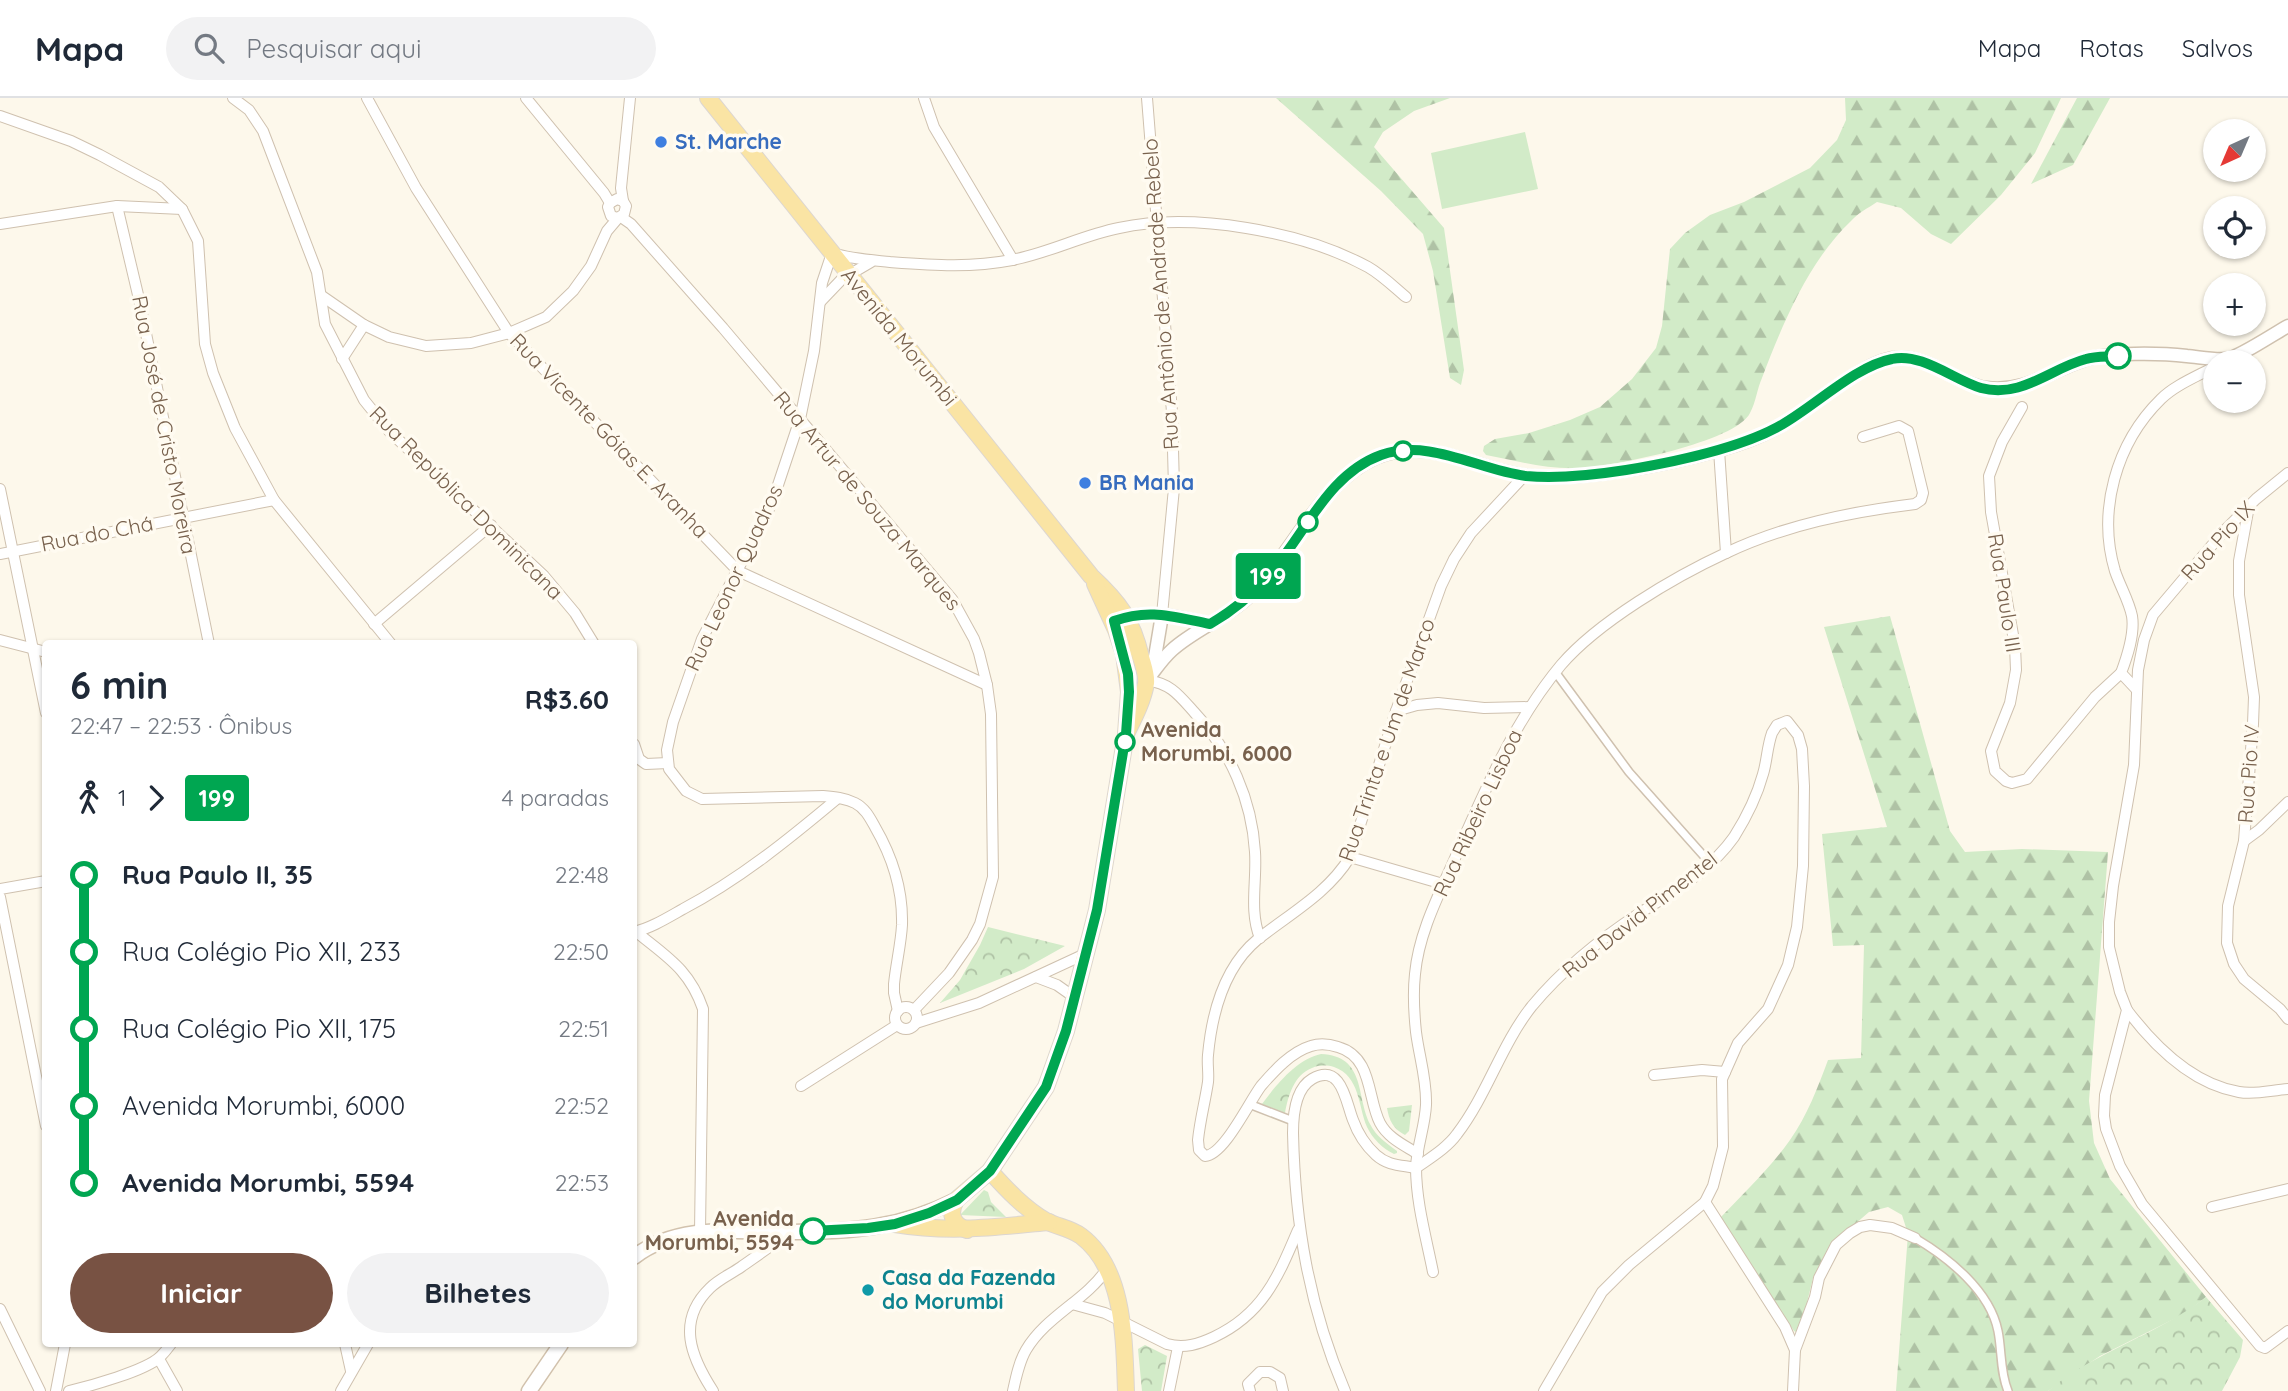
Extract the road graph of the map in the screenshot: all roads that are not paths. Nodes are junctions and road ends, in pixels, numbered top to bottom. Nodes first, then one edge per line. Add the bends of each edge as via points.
1 (233, 98) edge
2 (367, 98) edge
3 (526, 98) edge
4 (629, 98) edge
5 (708, 98) edge
6 (721, 98) edge
7 (924, 98) edge
8 (1147, 98) edge
9 (0, 116) edge
10 (723, 117) junction
11 (117, 206) junction
12 (617, 208) junction
13 (182, 209) junction
14 (1156, 223) junction
15 (0, 224) edge
16 (832, 253) junction
17 (1013, 260) junction
18 (872, 261) junction
19 (848, 274) junction
20 (322, 296) junction
21 (1406, 297) dead end
22 (820, 302) junction
23 (365, 325) junction
24 (2288, 326) edge
25 (509, 333) junction
26 (2245, 350) edge
27 (342, 359) junction
28 (2203, 359) edge
29 (2203, 374) edge
30 (2022, 407) dead end
31 (800, 419) junction
32 (1863, 437) dead end
33 (1718, 450) junction
34 (1524, 475) junction
35 (2286, 476) edge
36 (0, 489) edge
37 (274, 500) junction
38 (2249, 506) junction
39 (182, 518) junction
40 (491, 526) junction
41 (12, 551) junction
42 (1726, 553) junction
43 (0, 554) edge
44 (738, 571) junction
45 (1162, 615) junction
46 (2153, 615) junction
47 (2132, 617) junction
48 (1119, 622) junction
49 (374, 624) junction
50 (1210, 624) junction
51 (0, 640) edge
52 (208, 640) edge
53 (388, 640) edge
54 (591, 640) edge
55 (34, 650) junction
56 (42, 651) edge
57 (1556, 673) junction
58 (2121, 673) junction
59 (1147, 680) junction
60 (987, 685) junction
61 (2137, 690) junction
62 (42, 692) edge
63 (1530, 708) junction
64 (1396, 711) junction
65 (1126, 734) junction
66 (637, 753) edge
67 (668, 763) junction
68 (838, 798) junction
69 (2288, 802) edge
70 (2244, 841) junction
71 (1350, 857) junction
72 (1710, 863) junction
73 (42, 882) edge
74 (1443, 884) junction
75 (0, 889) edge
76 (0, 897) edge
77 (637, 930) edge
78 (637, 933) edge
79 (1260, 938) junction
80 (1085, 954) junction
81 (1036, 976) junction
82 (1074, 997) junction
83 (914, 1010) junction
84 (2127, 1010) junction
85 (898, 1011) junction
86 (2288, 1019) edge
87 (916, 1023) junction
88 (897, 1025) junction
89 (1725, 1072) junction
90 (1654, 1075) dead end
91 (801, 1086) dead end
92 (2288, 1089) edge
93 (1249, 1104) junction
94 (42, 1106) edge
95 (1293, 1121) junction
96 (1418, 1154) junction
97 (1416, 1168) junction
98 (990, 1171) junction
99 (2288, 1189) edge
100 (957, 1200) junction
101 (1705, 1202) junction
102 (1025, 1206) junction
103 (2213, 1207) dead end
104 (1049, 1222) junction
105 (895, 1224) junction
106 (1017, 1225) junction
107 (1298, 1229) junction
108 (967, 1230) junction
109 (700, 1232) junction
110 (790, 1232) junction
111 (1915, 1238) joint
112 (637, 1255) edge
113 (1107, 1269) junction
114 (1433, 1272) dead end
115 (1072, 1304) junction
116 (0, 1309) edge
117 (1122, 1322) junction
118 (2288, 1331) edge
119 (64, 1347) edge
120 (169, 1347) edge
121 (346, 1347) edge
122 (366, 1347) edge
123 (559, 1347) edge
124 (1178, 1347) junction
125 (1796, 1350) junction
126 (159, 1359) junction
127 (351, 1371) junction
128 (40, 1391) edge
129 (56, 1391) edge
130 (69, 1391) edge
131 (177, 1391) edge
132 (341, 1391) edge
133 (529, 1391) edge
134 (713, 1391) edge
135 (1013, 1391) edge
136 (1126, 1391) edge
137 (1169, 1391) edge
138 (1250, 1391) edge
139 (1283, 1391) edge
140 (1345, 1391) edge
141 (1545, 1391) edge
142 (1793, 1391) edge
143 (2008, 1391) edge

1 - 20 street, Rua República Dominicana via 249,110 263,131
2 - 25 street, Rua Vicente Góias E. Aranha via 416,188
3 - 12 street, Rua Artur de Souza Marques
4 - 12 street
5 - 10 main road, Avenida Morumbi
6 - 10 street
7 - 17 street via 934,127
8 - 14 street, Rua Antônio de Andrade Rebelo
9 - 13 street via 100,155 159,187
10 - 16 main road, Avenida Morumbi
11 - 13 street
11 - 15 street
11 - 39 street, Rua José de Cristo Moreira
12 - 25 street via 591,266 573,291 547,317
12 - 31 street, Rua Artur de Souza Marques
13 - 37 street via 198,241 205,344 213,373 235,428
14 - 17 street via 1118,228
14 - 21 street via 1211,224 1289,237 1347,256
14 - 45 street, Rua Antônio de Andrade Rebelo via 1174,488
16 - 18 street
16 - 19 main road, Avenida Morumbi
16 - 22 street, Rua Leonor Quadros
17 - 18 street via 968,266
18 - 19 street
19 - 22 street
19 - 48 main road, Avenida Morumbi via 1091,576
20 - 23 street
20 - 27 street, Rua República Dominicana via 324,324
22 - 31 street, Rua Leonor Quadros
23 - 25 street via 389,337 426,346 471,343
23 - 27 street
24 - 26 street
25 - 44 street, Rua Vicente Góias E. Aranha
27 - 40 street, Rua República Dominicana via 364,400 389,431
28 - 33 street via 2140,354 2087,359 2007,390 1982,388 1909,358 1894,358 1873,365 1783,424
29 - 47 street via 2163,397 2146,417 2128,443 2113,481 2108,529 2115,570
30 - 58 street, Rua Paulo III via 1989,476 1990,512 2016,670 2010,703 1991,751 1995,771 2012,783 2027,779 2095,697
31 - 44 street, Rua Leonor Quadros via 772,503
31 - 60 street, Rua Artur de Souza Marques via 952,599 974,639
32 - 42 street, Rua Ribeiro Lisboa via 1899,426 1908,431 1922,500 1783,530
33 - 34 street via 1626,470
33 - 42 street
34 - 50 street via 1419,450 1380,455 1324,499 1278,565 1245,601
34 - 64 street, Rua Trinta e Um de Março via 1471,533 1454,559
35 - 38 street, Rua Pio IX
36 - 41 street
37 - 39 street, Rua do Chá
37 - 49 street
38 - 46 street, Rua Pio IX
38 - 70 street, Rua Pio IV via 2239,561 2240,614 2254,698
39 - 41 street, Rua do Chá
39 - 52 street, Rua José de Cristo Moreira
40 - 49 street
40 - 54 street, Rua República Dominicana via 554,587
41 - 43 street, Rua do Chá
41 - 55 street
42 - 57 street, Rua Ribeiro Lisboa via 1591,635
44 - 60 street, Rua Vicente Góias E. Aranha
44 - 67 street, Rua Leonor Quadros via 702,639 681,697
45 - 48 street via 1138,614
45 - 50 street
45 - 59 street
46 - 47 street
46 - 61 street, Rua Pio IX via 2137,670
47 - 58 street
48 - 59 main road via 1133,670
48 - 65 main road, Avenida Morumbi via 1128,674
49 - 53 street
50 - 59 street via 1172,650
51 - 55 street
55 - 56 street
55 - 62 street
57 - 63 street, Rua Ribeiro Lisboa
57 - 72 street via 1629,772
58 - 61 street
59 - 65 main road, Avenida Morumbi
59 - 79 street via 1175,691 1208,726 1232,765 1252,819 1254,921
60 - 83 street, Rua Artur de Souza Marques via 993,877 972,940
61 - 84 street, Rua Pio IX via 2134,765 2109,922 2109,947
63 - 64 street via 1438,702
63 - 74 street, Rua Ribeiro Lisboa via 1504,752
64 - 71 street, Rua Trinta e Um de Março
65 - 80 main road, Avenida Morumbi via 1097,910
66 - 67 street via 646,764
67 - 68 street via 678,782 702,799
68 - 77 street via 757,864 703,899
68 - 85 street via 863,809 897,874 902,911 894,984
69 - 70 street
70 - 86 street, Rua Pio IV via 2228,906 2227,943 2245,979
71 - 74 street
71 - 79 street, Rua Trinta e Um de Março via 1312,899
72 - 89 street, Rua David Pimentel via 1742,824 1763,774 1772,733 1787,721 1800,742 1804,786 1797,927 1788,965 1768,1009 1738,1043
72 - 97 street, Rua David Pimentel via 1680,889 1598,942 1533,1005 1456,1136
73 - 75 street
74 - 96 street, Rua Ribeiro Lisboa via 1415,974 1416,1032 1426,1105
76 - 94 street
78 - 109 street via 684,972 703,1009
79 - 93 street, Rua Trinta e Um de Março via 1236,964 1219,999 1199,1121 1202,1153 1208,1157 1217,1149
80 - 81 street
80 - 82 main road, Avenida Morumbi
81 - 82 street
81 - 87 street via 979,1003
82 - 98 main road, Avenida Morumbi via 1046,1087
83 - 85 street via 904,1007
83 - 87 street
84 - 92 street via 2146,1035 2205,1081 2240,1093
84 - 118 street via 2104,1107 2106,1129 2120,1166 2149,1213 2260,1346 2269,1346
85 - 88 street
87 - 88 street via 906,1029
88 - 91 street
89 - 90 street
89 - 101 street, Rua David Pimentel via 1723,1147
93 - 95 street
93 - 96 street, Rua Trinta e Um de Março via 1297,1053 1314,1045 1334,1046 1364,1068 1385,1131
95 - 97 street via 1301,1091 1310,1080 1327,1076 1343,1090 1354,1124 1371,1150 1386,1162
95 - 107 street
96 - 97 street, Rua Ribeiro Lisboa
97 - 114 street, Rua Ribeiro Lisboa
98 - 100 main road, Avenida Morumbi
98 - 102 main road
99 - 103 street
100 - 105 main road, Avenida Morumbi
100 - 108 main road via 951,1213 957,1225
101 - 125 street
101 - 141 street, Rua David Pimentel via 1602,1293
102 - 104 main road
102 - 106 main road
104 - 106 main road
104 - 113 main road via 1092,1245
105 - 108 main road
105 - 110 main road, Avenida Morumbi
106 - 108 main road
107 - 124 street via 1280,1273 1247,1317 1211,1339
107 - 140 street via 1314,1302
109 - 110 main road, Avenida Morumbi
109 - 112 main road, Avenida Morumbi via 664,1240
110 - 134 street via 710,1287 696,1306 690,1325 691,1348
111 - 125 street via 1870,1225 1842,1239 1819,1278
111 - 143 street via 1951,1264 1989,1307 1997,1326
113 - 115 street
113 - 117 main road
115 - 117 street
115 - 135 street via 1027,1348
116 - 128 street
117 - 124 street
117 - 136 main road
119 - 129 street
120 - 126 street
121 - 127 street
122 - 127 street
123 - 133 main road
124 - 137 street
125 - 142 street
126 - 130 street
126 - 131 street
127 - 132 street
138 - 139 street via 1248,1384 1253,1378 1270,1372 1280,1378

